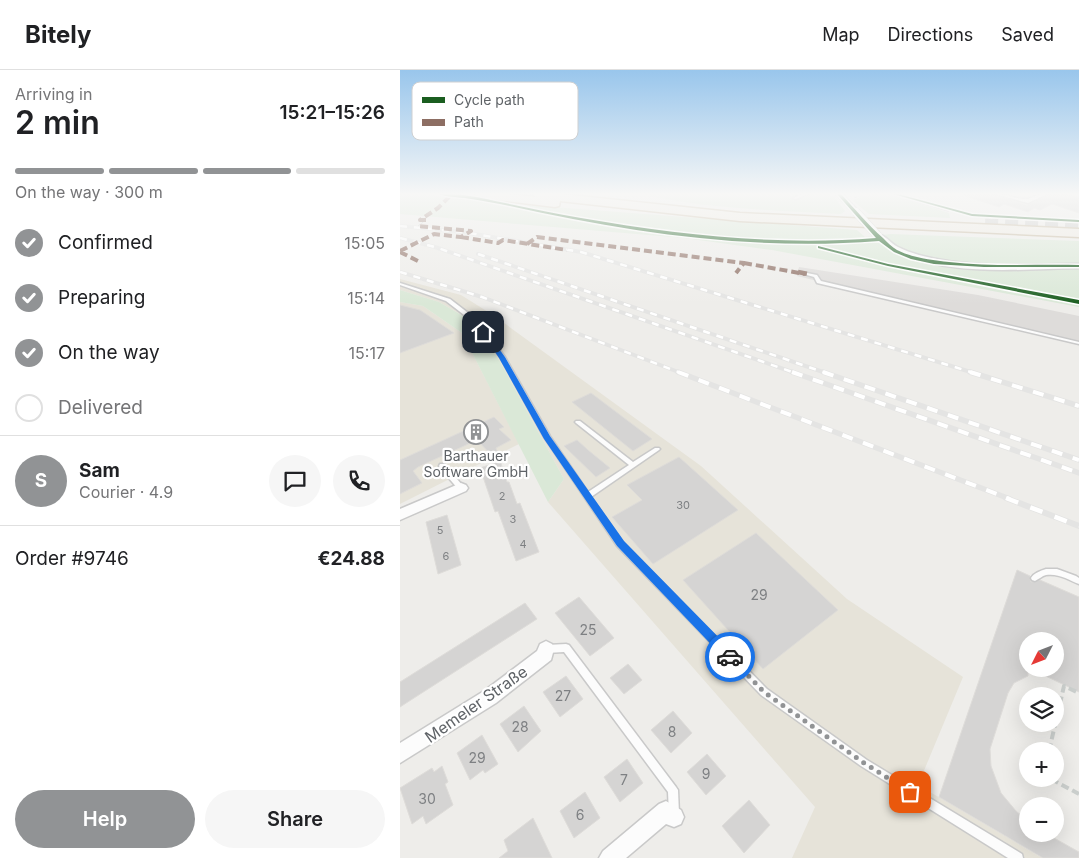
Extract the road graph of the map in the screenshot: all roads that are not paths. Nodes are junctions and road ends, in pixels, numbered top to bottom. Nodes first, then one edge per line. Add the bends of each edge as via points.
1 (873, 231) edge
2 (1030, 231) edge
3 (1079, 233) edge
4 (1079, 266) edge
5 (808, 274) dead end
6 (400, 284) edge
7 (1079, 343) edge
8 (578, 422) dead end
9 (657, 449) dead end
10 (633, 465) junction
11 (442, 466) dead end
12 (461, 488) joint
13 (588, 496) junction
14 (400, 516) edge
15 (1035, 578) dead end
16 (1079, 581) edge
17 (546, 649) joint
18 (400, 754) edge
19 (674, 817) joint
20 (610, 858) edge
21 (1018, 858) edge

1 - 4 street, bridge via 890,247 904,254 936,262
2 - 3 highway
5 - 7 lane via 816,276 819,282
6 - 13 lane via 448,300 474,320 502,357 547,437
8 - 10 lane
9 - 10 lane
10 - 13 lane
11 - 12 lane
12 - 14 street
13 - 21 lane via 620,544 764,692 864,763
15 - 16 lane via 1049,571
17 - 18 street, Memeler Straße via 545,654 490,697
17 - 19 lane via 566,648 673,790
19 - 20 street via 666,811

